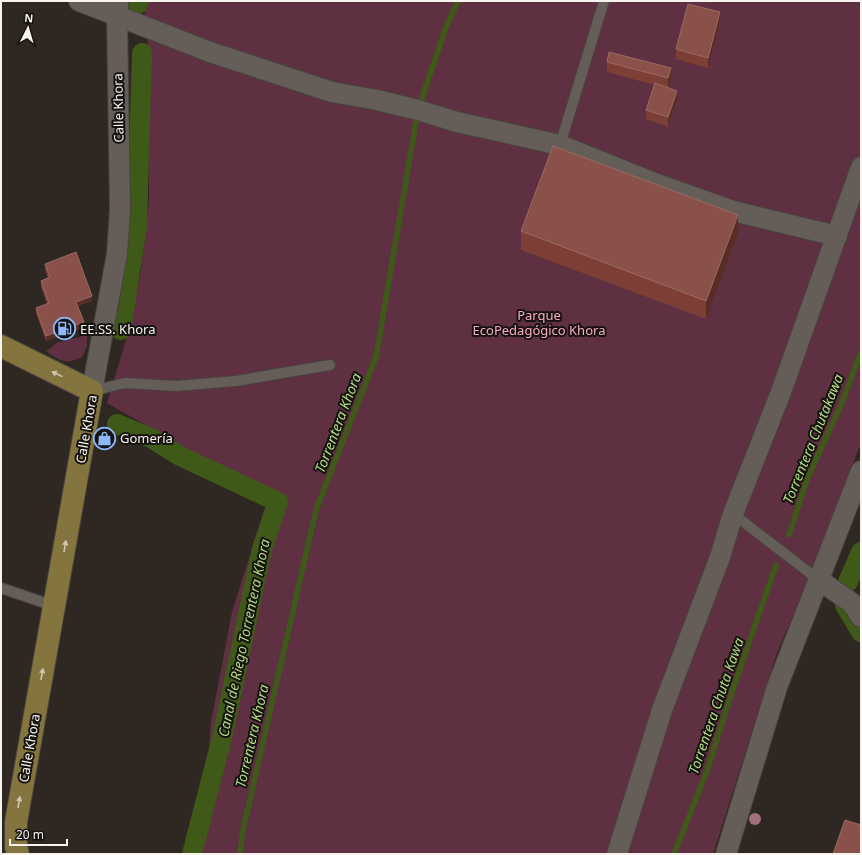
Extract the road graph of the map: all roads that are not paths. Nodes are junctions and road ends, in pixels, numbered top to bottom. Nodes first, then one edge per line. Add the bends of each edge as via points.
1 (79, 1) edge
2 (604, 1) edge
3 (117, 8) edge
4 (560, 145) junction
5 (861, 167) edge
6 (837, 236) junction
7 (1, 346) edge
8 (330, 365) dead end
9 (92, 391) junction
10 (861, 471) edge
11 (733, 514) junction
12 (818, 580) junction
13 (1, 588) edge
14 (54, 606) junction
15 (861, 616) edge
16 (18, 854) edge
17 (617, 854) edge
18 (726, 854) edge

1 - 3 street
2 - 4 lane
3 - 4 street via 210,52 332,92 384,102 457,122
3 - 9 street, Calle Khora via 120,209 116,254
4 - 6 street via 733,211
5 - 6 street
6 - 11 street via 781,392
9 -> 7 main road
8 - 9 lane via 236,381 176,386 125,383
14 -> 9 main road, Calle Khora
10 - 12 street
11 - 12 lane
11 - 17 street via 720,558 662,710
12 - 15 street via 852,603
12 - 18 street via 777,687
13 - 14 lane
16 -> 14 main road, Calle Khora via 16,822

